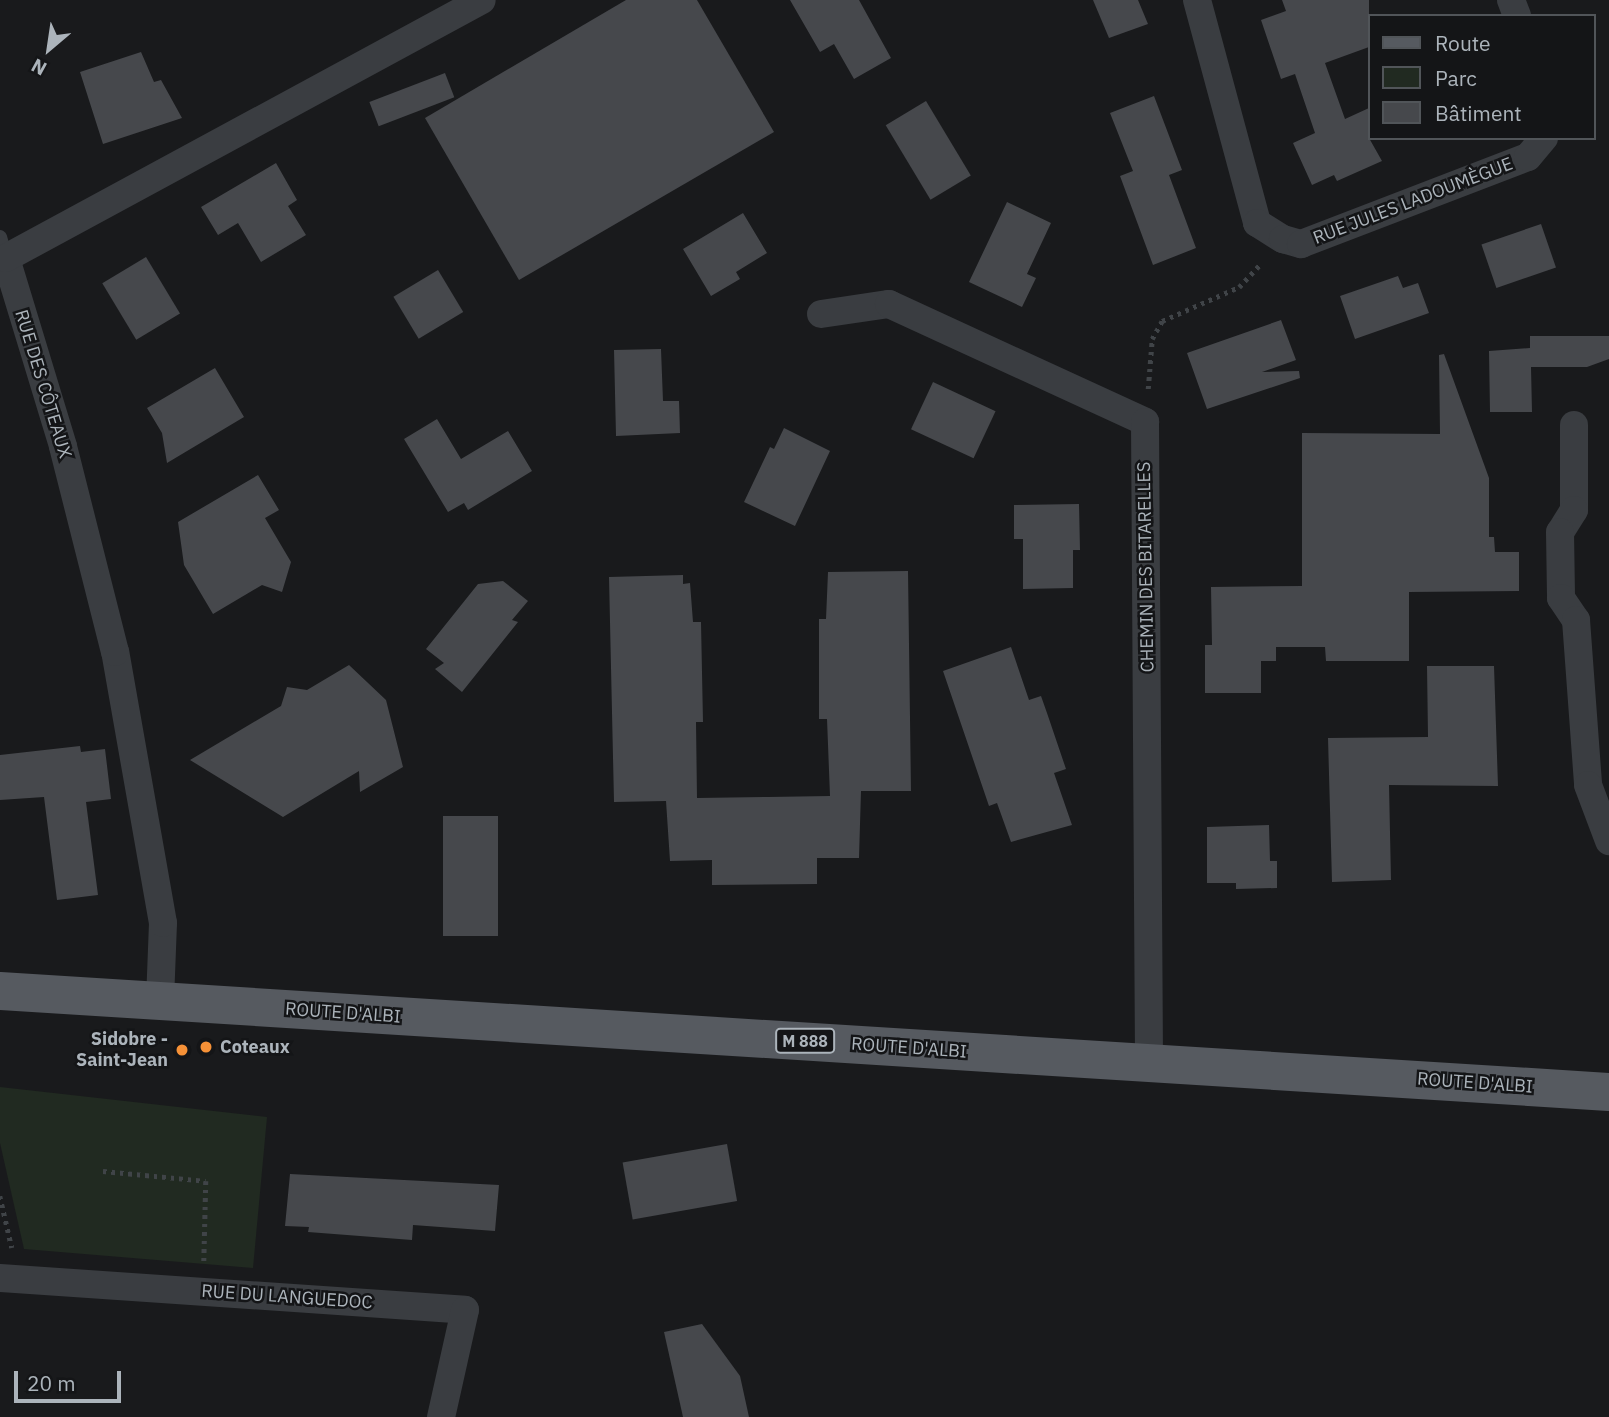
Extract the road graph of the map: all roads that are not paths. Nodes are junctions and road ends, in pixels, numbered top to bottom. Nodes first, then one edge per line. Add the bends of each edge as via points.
1 (482, 0) edge
2 (1197, 0) edge
3 (1542, 140) edge
4 (3, 247) edge
5 (821, 314) dead end
6 (1574, 425) dead end
7 (1609, 841) edge
8 (0, 990) edge
9 (160, 1001) junction
10 (1149, 1063) junction
11 (1609, 1092) edge
12 (9, 1279) edge
13 (441, 1417) edge

1 - 4 street, RUE DES CÔTEAUX
2 - 3 street, RUE JULES LADOUMÈGUE via 1257,223 1283,239 1301,244 1528,158
4 - 9 street, RUE DES CÔTEAUX via 63,446 115,652 163,923
5 - 10 street, CHEMIN DES BITARELLES via 889,304 1145,422
6 - 7 street via 1574,510 1560,532 1561,598 1576,620 1588,785
8 - 9 main road, ROUTE D'ALBI / M 888
9 - 10 main road, ROUTE D'ALBI / M 888
10 - 11 main road, ROUTE D'ALBI / M 888
12 - 13 street, RUE DU LANGUEDOC via 465,1310

